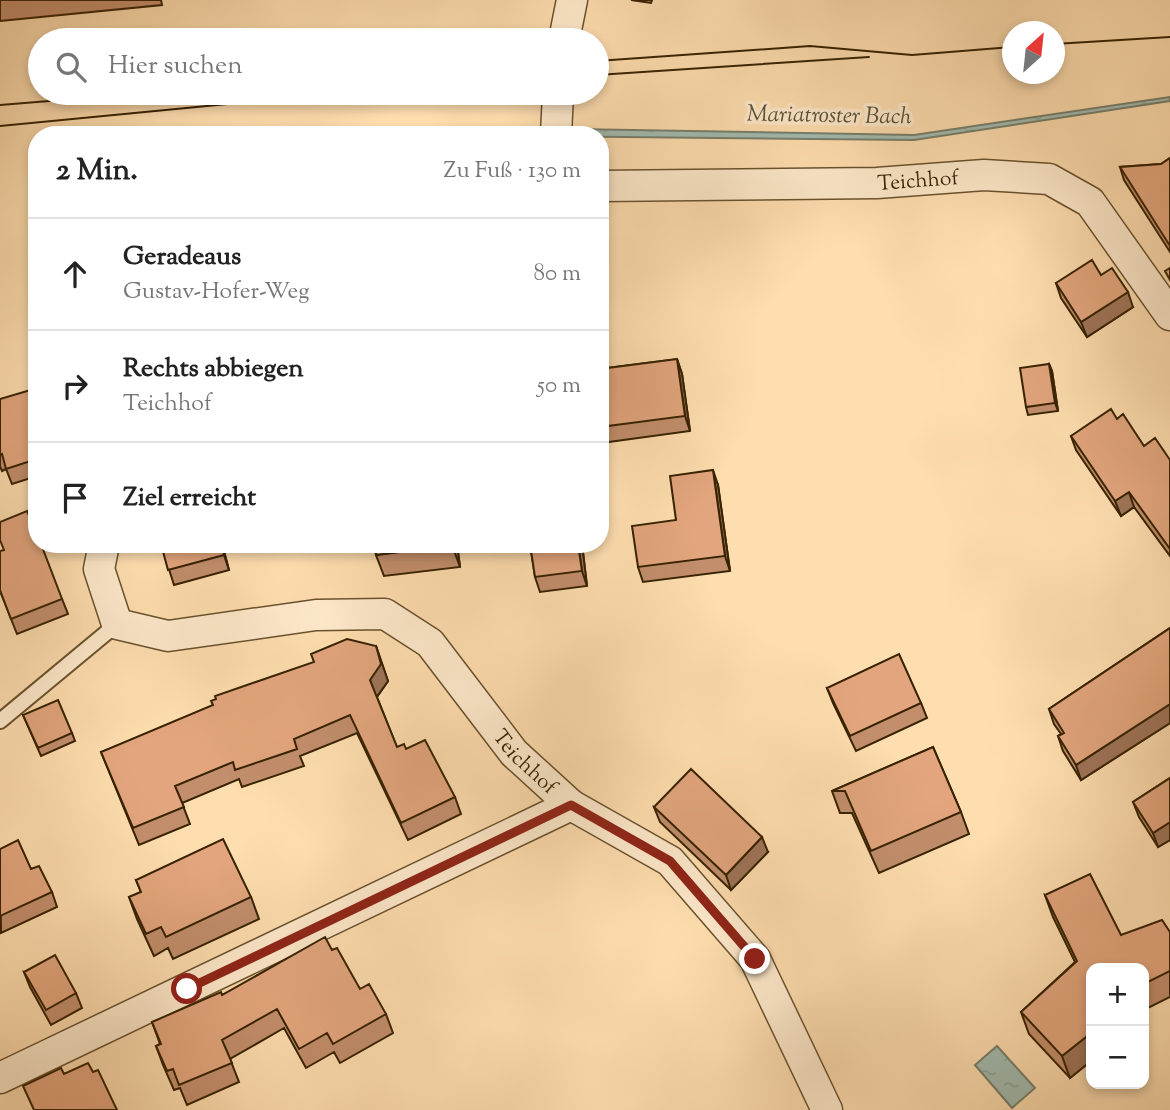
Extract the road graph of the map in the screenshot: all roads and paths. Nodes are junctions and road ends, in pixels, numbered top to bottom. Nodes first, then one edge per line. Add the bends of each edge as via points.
1 (572, 0) edge
2 (566, 28) edge
3 (609, 186) edge
4 (1170, 316) edge
5 (102, 553) edge
6 (117, 624) junction
7 (0, 721) edge
8 (571, 805) junction
9 (0, 1078) edge
10 (827, 1110) edge

1 - 2 street
3 - 4 street, Teichhof via 877,183 985,175 1049,179 1090,202
5 - 6 street via 99,569
6 - 7 lane
6 - 8 street, Teichhof via 168,636 316,615 385,614 430,643 514,753
8 - 9 street
8 - 10 street, Teichhof via 670,861 755,959

